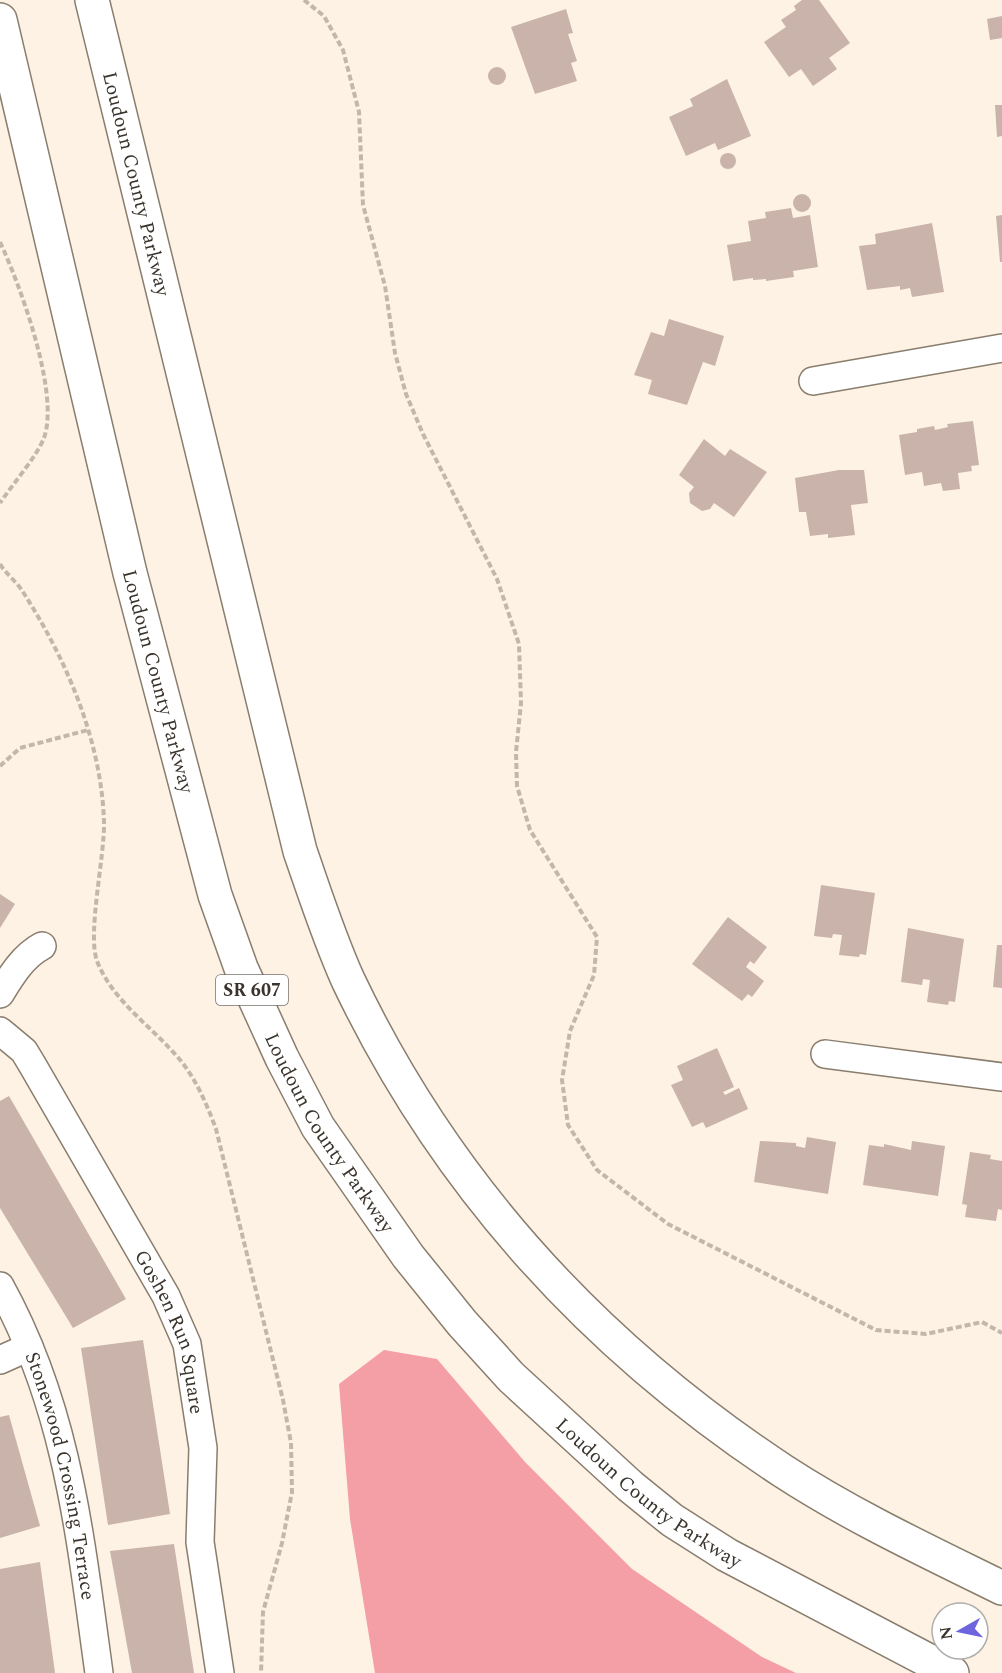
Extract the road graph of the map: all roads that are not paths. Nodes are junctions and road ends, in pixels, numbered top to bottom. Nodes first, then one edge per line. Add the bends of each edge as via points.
1 (92, 0) edge
2 (0, 20) edge
3 (1002, 348) edge
4 (813, 381) dead end
5 (42, 946) dead end
6 (0, 994) edge
7 (0, 1031) edge
8 (825, 1054) dead end
9 (1002, 1077) edge
10 (0, 1286) edge
11 (29, 1347) junction
12 (0, 1360) edge
13 (1002, 1588) edge
14 (99, 1673) edge
15 (220, 1673) edge
16 (952, 1673) edge

1 - 13 main road, Loudoun County Parkway via 300,851 348,978 384,1049 466,1180 510,1235 600,1329 650,1374 786,1473
2 - 16 main road, Loudoun County Parkway / SR 607 via 130,573 194,822 242,968 318,1127 408,1257 462,1323 511,1377 630,1486 672,1520 727,1555
3 - 4 street
5 - 6 street via 31,952
7 - 15 street, Goshen Run Square via 24,1051 33,1066 166,1296 187,1344 203,1448 200,1542
8 - 9 street
10 - 11 street, Stonewood Crossing Terrace
11 - 12 street
11 - 14 street, Stonewood Crossing Terrace via 51,1402 66,1459

